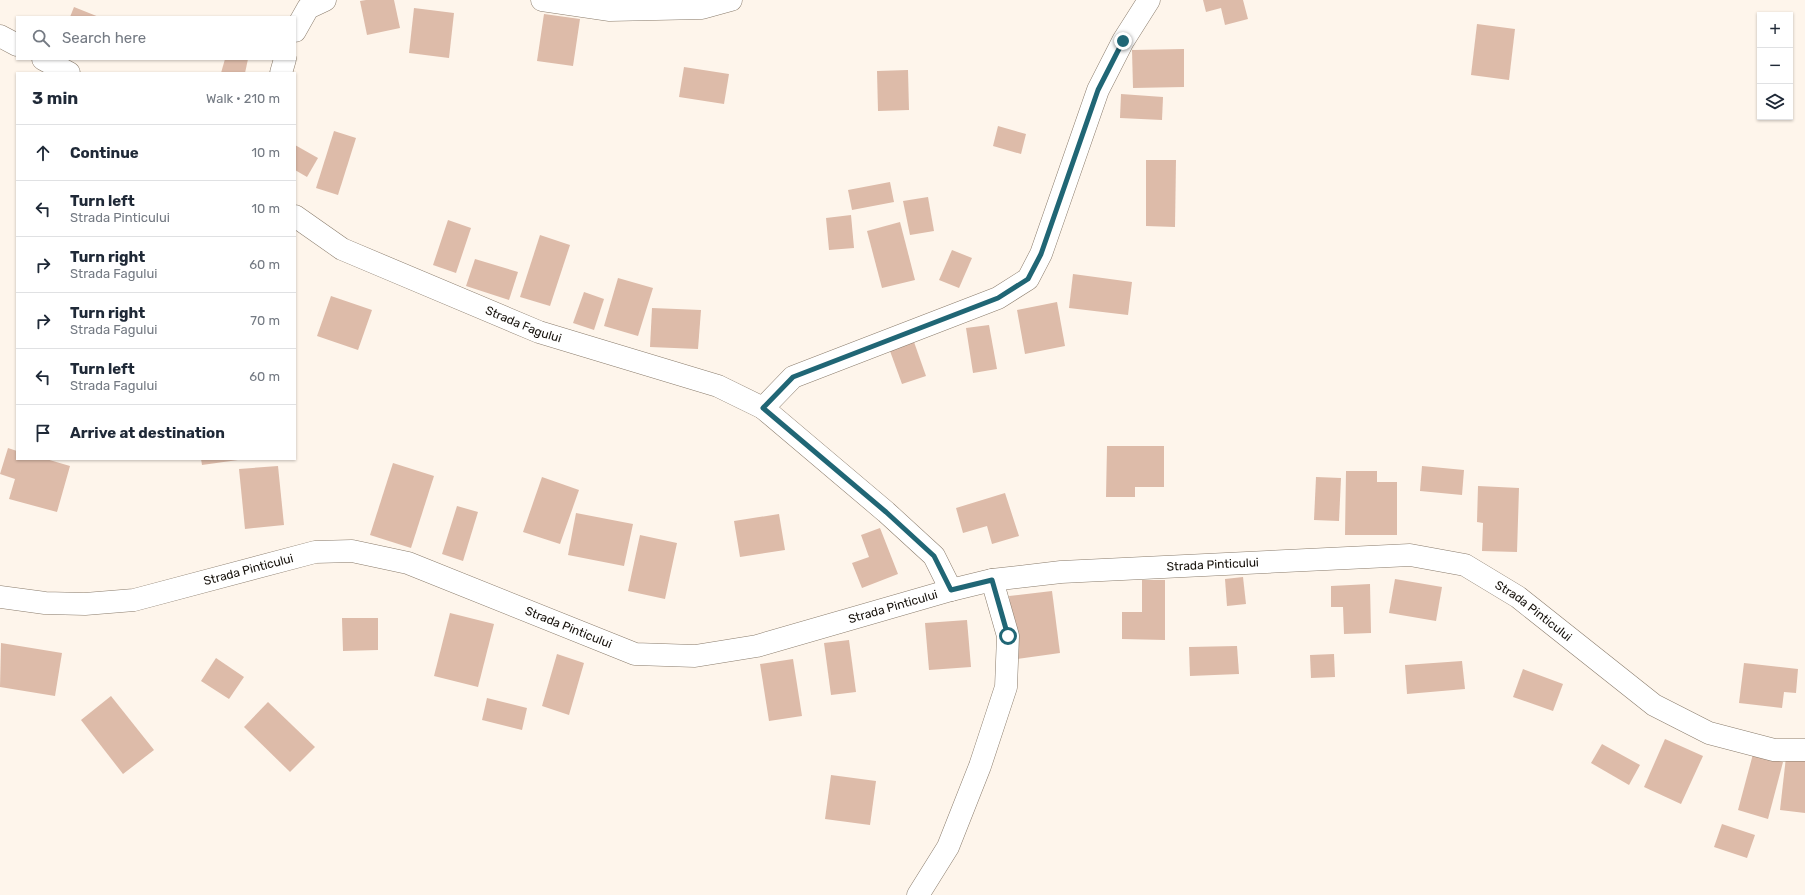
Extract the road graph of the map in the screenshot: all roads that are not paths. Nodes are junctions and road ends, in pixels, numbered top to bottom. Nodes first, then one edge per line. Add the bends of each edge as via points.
1 (325, 0) edge
2 (542, 0) edge
3 (731, 0) edge
4 (1149, 0) edge
5 (296, 29) edge
6 (0, 36) edge
7 (16, 44) edge
8 (45, 60) edge
9 (285, 60) edge
10 (67, 72) edge
11 (280, 72) edge
12 (296, 217) edge
13 (763, 408) junction
14 (992, 580) junction
15 (951, 590) junction
16 (0, 597) edge
17 (1805, 750) edge
18 (918, 895) edge

1 - 5 street via 308,8
2 - 3 street via 610,10 702,8
4 - 13 street via 1123,41 1098,90 1041,254 1028,279 998,298 793,377
6 - 7 street
8 - 10 street
9 - 11 street
12 - 13 street, Strada Fagului via 342,249 539,332 718,386
13 - 15 street, Strada Fagului via 934,556
14 - 15 street, Strada Pinticului
14 - 17 street, Strada Pinticului via 1061,572 1410,555 1465,565 1518,596 1654,705 1709,732 1774,750
14 - 18 street via 1008,636 1006,687 980,766 948,847
15 - 16 street, Strada Pinticului via 757,646 694,656 635,654 408,563 352,551 315,552 134,600 85,604

